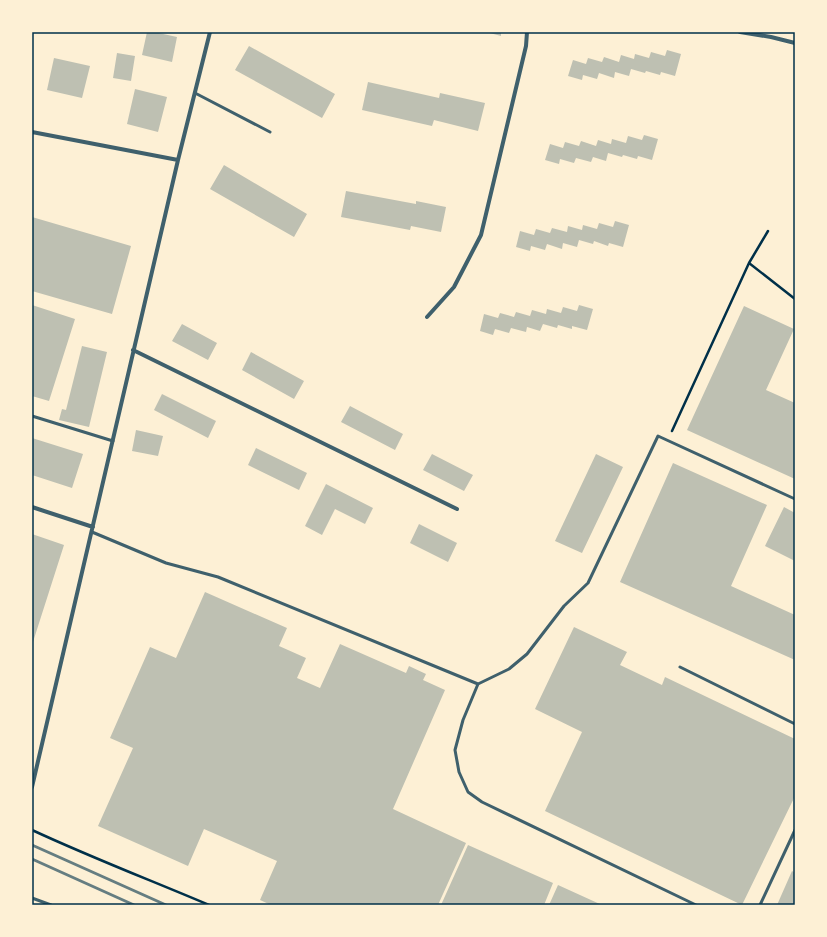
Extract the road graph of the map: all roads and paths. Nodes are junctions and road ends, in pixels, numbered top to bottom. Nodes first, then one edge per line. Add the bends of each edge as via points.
1 (210, 32) edge
2 (527, 32) edge
3 (740, 32) edge
4 (795, 43) edge
5 (195, 93) junction
6 (32, 132) edge
7 (270, 132) dead end
8 (178, 160) junction
9 (768, 231) dead end
10 (749, 263) junction
11 (795, 300) edge
12 (427, 317) dead end
13 (133, 350) junction
14 (32, 416) edge
15 (667, 440) junction
16 (113, 441) junction
17 (795, 499) edge
18 (32, 507) edge
19 (457, 509) dead end
20 (93, 526) junction
21 (92, 532) junction
22 (680, 667) dead end
23 (478, 684) junction
24 (795, 724) edge
25 (32, 788) edge
26 (32, 830) edge
27 (795, 830) edge
28 (32, 898) edge
29 (690, 904) edge
30 (51, 905) edge
31 (209, 905) edge
32 (696, 905) edge
33 (760, 905) edge

1 - 5 street
2 - 12 street via 526,46 480,235 454,287
3 - 4 street
5 - 7 lane
5 - 8 street
6 - 8 street
8 - 13 street
9 - 10 path
10 - 11 path
10 - 15 path
13 - 16 street
13 - 19 street
14 - 16 lane
15 - 17 lane
15 - 23 lane via 658,436 588,583 564,606 527,654 509,669
16 - 20 street
18 - 20 street
20 - 21 street
21 - 23 lane via 166,563 218,577
21 - 25 street
22 - 24 lane
23 - 29 lane via 463,720 455,750 459,772 468,792 482,802
26 - 31 path
27 - 33 lane
28 - 30 lane
29 - 32 lane

